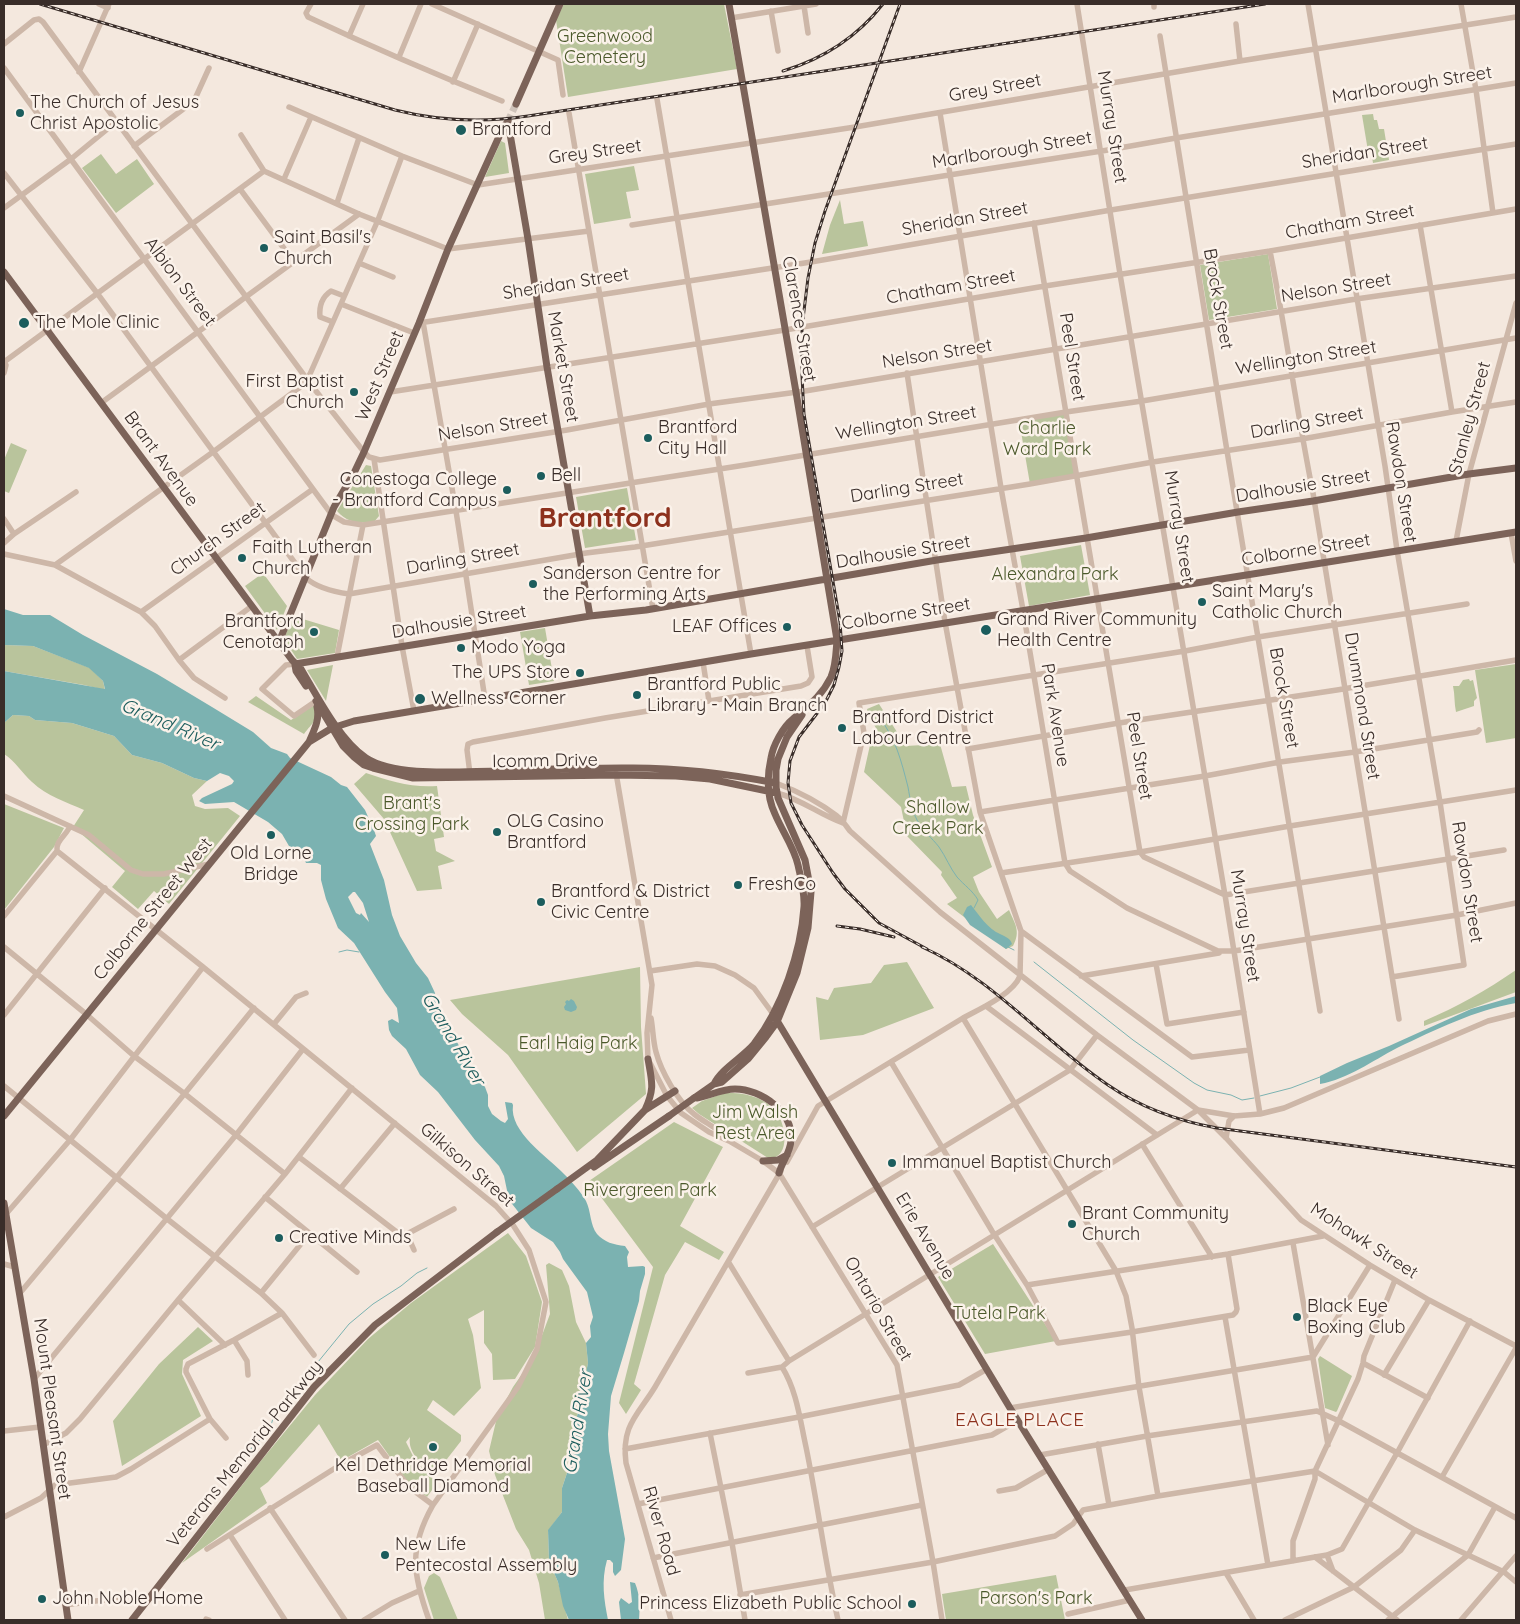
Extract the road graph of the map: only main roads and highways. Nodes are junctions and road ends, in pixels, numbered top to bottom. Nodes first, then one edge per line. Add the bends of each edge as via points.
1 (560, 4) edge
2 (729, 4) edge
3 (516, 104) tunnel mouth
4 (508, 122) joint
5 (4, 272) edge
6 (1516, 468) edge
7 (1514, 532) edge
8 (827, 580) junction
9 (590, 616) junction
10 (837, 640) junction
11 (279, 642) junction
12 (295, 664) junction
13 (316, 701) junction
14 (334, 726) junction
15 (308, 742) junction
16 (616, 771) junction
17 (772, 783) junction
18 (769, 791) junction
19 (777, 793) junction
20 (773, 1014) junction
21 (777, 1022) junction
22 (648, 1059) road end
23 (714, 1084) junction
24 (675, 1091) road end
25 (694, 1098) junction
26 (645, 1110) junction
27 (4, 1116) edge
28 (788, 1154) junction
29 (763, 1161) road end
30 (598, 1162) junction
31 (779, 1174) road end
32 (4, 1203) edge
33 (68, 1620) edge
34 (132, 1620) edge
35 (1142, 1620) edge

1 - 3 main road
2 - 8 main road, Clarence Street
4 - 9 main road, Market Street
4 - 11 main road, West Street via 448,249 421,322 364,452 342,492
5 - 11 main road, Brant Avenue
6 - 8 main road, Dalhousie Street
7 - 10 main road, Colborne Street
8 - 9 main road, Dalhousie Street via 653,609
8 - 10 main road, Clarence Street
9 - 12 main road, Dalhousie Street
10 - 14 main road, Colborne Street
10 - 17 main road, Clarence Street via 832,676 804,712 792,719 774,748
11 - 12 main road, Brant Avenue
12 - 13 main road, Brant Avenue via 296,671
12 - 14 main road, Brant Avenue
13 - 14 main road, Brant Avenue
13 - 15 main road via 318,717
14 - 15 main road, Colborne Street West
14 - 16 main road, Icomm Drive via 367,759 411,771 470,775
15 - 27 main road, Colborne Street West
16 - 17 main road, Icomm Drive via 691,770
16 - 18 main road, Icomm Drive via 710,779
17 - 18 main road, Veterans Memorial Parkway
17 - 19 main road, Veterans Memorial Parkway
18 - 19 main road, Icomm Drive
18 - 20 main road, Veterans Memorial Parkway via 774,812 798,862 804,901 791,970
19 - 21 main road, Veterans Memorial Parkway via 801,848 811,892 800,964
20 - 21 main road, Erie Avenue
20 - 23 main road, Veterans Memorial Parkway via 755,1043
21 - 23 main road, Veterans Memorial Parkway via 748,1059 722,1082
21 - 35 main road, Erie Avenue
22 - 26 main road via 653,1086
23 - 25 main road, Veterans Memorial Parkway
24 - 26 main road
25 - 28 main road via 735,1089 762,1096 775,1104 788,1121 791,1140
25 - 30 main road, Veterans Memorial Parkway, bridge
26 - 30 main road
28 - 29 main road via 778,1160
28 - 31 main road
30 - 34 main road, Veterans Memorial Parkway, bridge via 497,1232 375,1325 314,1387
32 - 33 main road, Mount Pleasant Street via 34,1379

